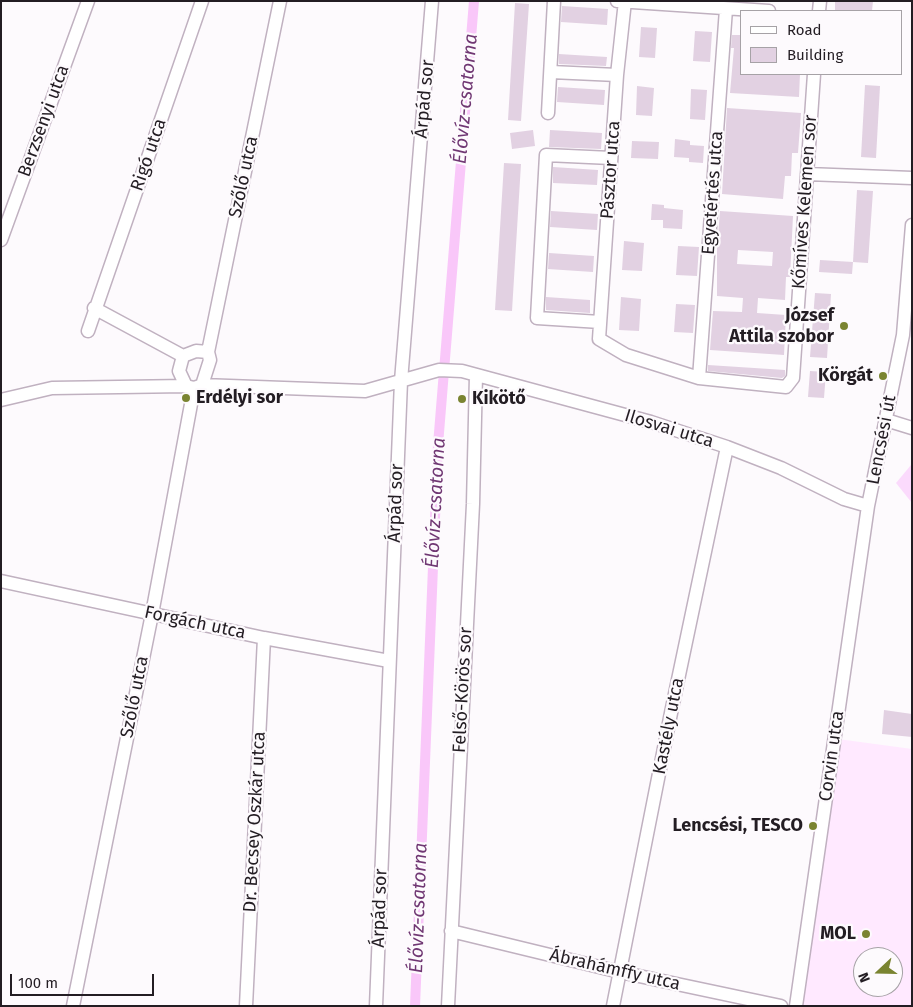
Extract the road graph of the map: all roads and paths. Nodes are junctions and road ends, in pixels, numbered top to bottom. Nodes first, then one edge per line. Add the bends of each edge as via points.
1 (88, 1) edge
2 (202, 1) edge
3 (280, 1) edge
4 (432, 1) edge
5 (554, 1) edge
6 (616, 1) edge
7 (625, 2) edge
8 (726, 8) junction
9 (755, 10) edge
10 (551, 72) junction
11 (617, 75) junction
12 (814, 75) edge
13 (548, 113) dead end
14 (611, 158) junction
15 (807, 174) junction
16 (912, 178) edge
17 (912, 225) edge
18 (1, 240) edge
19 (910, 282) edge
20 (94, 308) junction
21 (600, 322) junction
22 (88, 331) dead end
23 (208, 352) junction
24 (183, 356) junction
25 (476, 375) junction
26 (699, 378) junction
27 (401, 381) junction
28 (194, 386) junction
29 (1, 400) edge
30 (886, 420) junction
31 (912, 428) edge
32 (727, 446) junction
33 (868, 506) junction
34 (1, 581) edge
35 (152, 614) junction
36 (264, 638) junction
37 (389, 661) junction
38 (451, 931) junction
39 (620, 972) junction
40 (73, 1006) edge
41 (246, 1006) edge
42 (376, 1006) edge
43 (448, 1006) edge
44 (613, 1006) edge
45 (781, 1006) edge
46 (796, 1006) edge

1 - 18 street, Berzsenyi utca
2 - 20 street, Rigó utca
3 - 23 street, Szőlő utca
4 - 27 street, Árpád sor
5 - 10 street
6 - 7 street
7 - 8 street
7 - 11 street, Pásztor utca
8 - 9 street
8 - 26 street, Egyetértés utca
10 - 11 street
10 - 13 street
11 - 14 street, Pásztor utca
12 - 15 street, Kőmíves Kelemen sor
14 - 21 street, Pásztor utca
14 - 21 street via 546,155 537,318
15 - 16 street
15 - 26 street, Kőmíves Kelemen sor via 793,378 786,387
17 - 19 street, Lencsési út
19 - 30 street, Lencsési út
20 - 22 street, Rigó utca
20 - 24 street
21 - 26 street, Pásztor utca via 599,339 626,356
23 - 24 street via 196,351
23 - 28 street, Szőlő utca via 210,360
24 - 28 street, Szőlő utca via 179,371
25 - 27 street, Ilosvai utca via 439,370
25 - 32 street, Ilosvai utca
25 - 38 street, Felső-Körös sor via 473,504
27 - 28 street via 366,391
27 - 37 street, Árpád sor
28 - 29 street via 52,388
28 - 35 street, Szőlő utca
30 - 31 street
30 - 33 street, Lencsési út
32 - 33 street, Ilosvai utca via 844,499
32 - 39 street, Kastély utca
33 - 46 street, Corvin utca
34 - 35 street, Forgách utca
35 - 36 street, Forgách utca
35 - 40 street, Szőlő utca
36 - 37 street, Forgách utca
36 - 41 street, Dr. Becsey Oszkár utca
37 - 42 street, Árpád sor
38 - 39 street, Ábrahámffy utca
38 - 43 street, Felső-Körös sor
39 - 44 street, Kastély utca
39 - 45 street, Ábrahámffy utca

